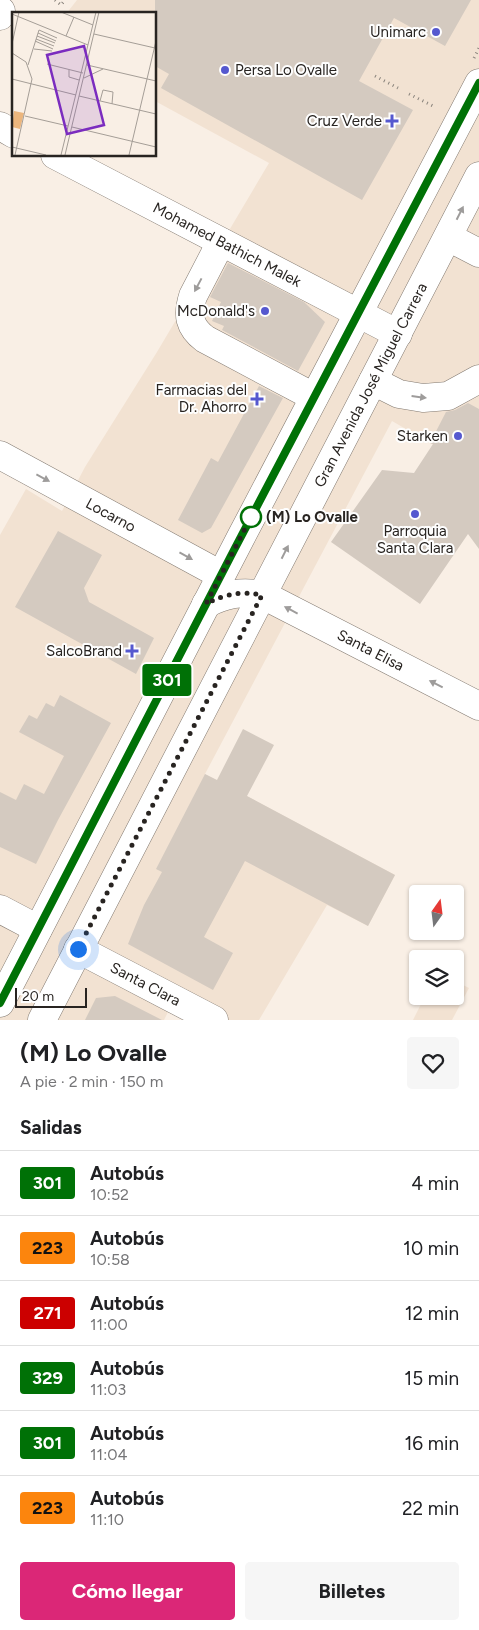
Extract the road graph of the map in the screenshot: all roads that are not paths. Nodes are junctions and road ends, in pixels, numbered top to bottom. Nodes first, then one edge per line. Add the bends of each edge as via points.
1 (479, 83) edge
2 (0, 126) edge
3 (12, 133) edge
4 (57, 156) edge
5 (479, 176) edge
6 (448, 237) junction
7 (221, 242) junction
8 (479, 253) edge
9 (358, 313) junction
10 (398, 334) junction
11 (479, 379) edge
12 (373, 381) junction
13 (314, 397) junction
14 (0, 455) edge
15 (221, 575) junction
16 (262, 595) junction
17 (206, 604) junction
18 (479, 706) edge
19 (0, 909) edge
20 (38, 929) junction
21 (78, 949) junction
22 (0, 1002) edge
23 (42, 1020) edge
24 (214, 1020) edge

1 - 9 main road
2 - 3 main road
4 - 7 main road, Mohamed Bathich Malek
6 -> 5 main road, Gran Avenida José Miguel Carrera
6 - 8 main road
6 - 10 main road, Gran Avenida José Miguel Carrera
7 - 9 main road, Mohamed Bathich Malek
7 -> 13 main road via 190,304 196,332
9 - 10 main road, Mohamed Bathich Malek
9 - 13 main road
10 - 12 main road, Gran Avenida José Miguel Carrera
12 -> 11 main road via 399,394 423,398 448,396
16 -> 12 main road, Gran Avenida José Miguel Carrera
13 - 15 main road
14 -> 15 main road, Locarno
15 - 17 main road
16 - 17 main road via 236,593
18 -> 16 main road, Santa Elisa
16 - 21 main road, Gran Avenida José Miguel Carrera
17 - 20 main road
19 - 20 main road
20 - 22 main road
21 - 23 main road, Gran Avenida José Miguel Carrera
21 - 24 main road, Santa Clara

